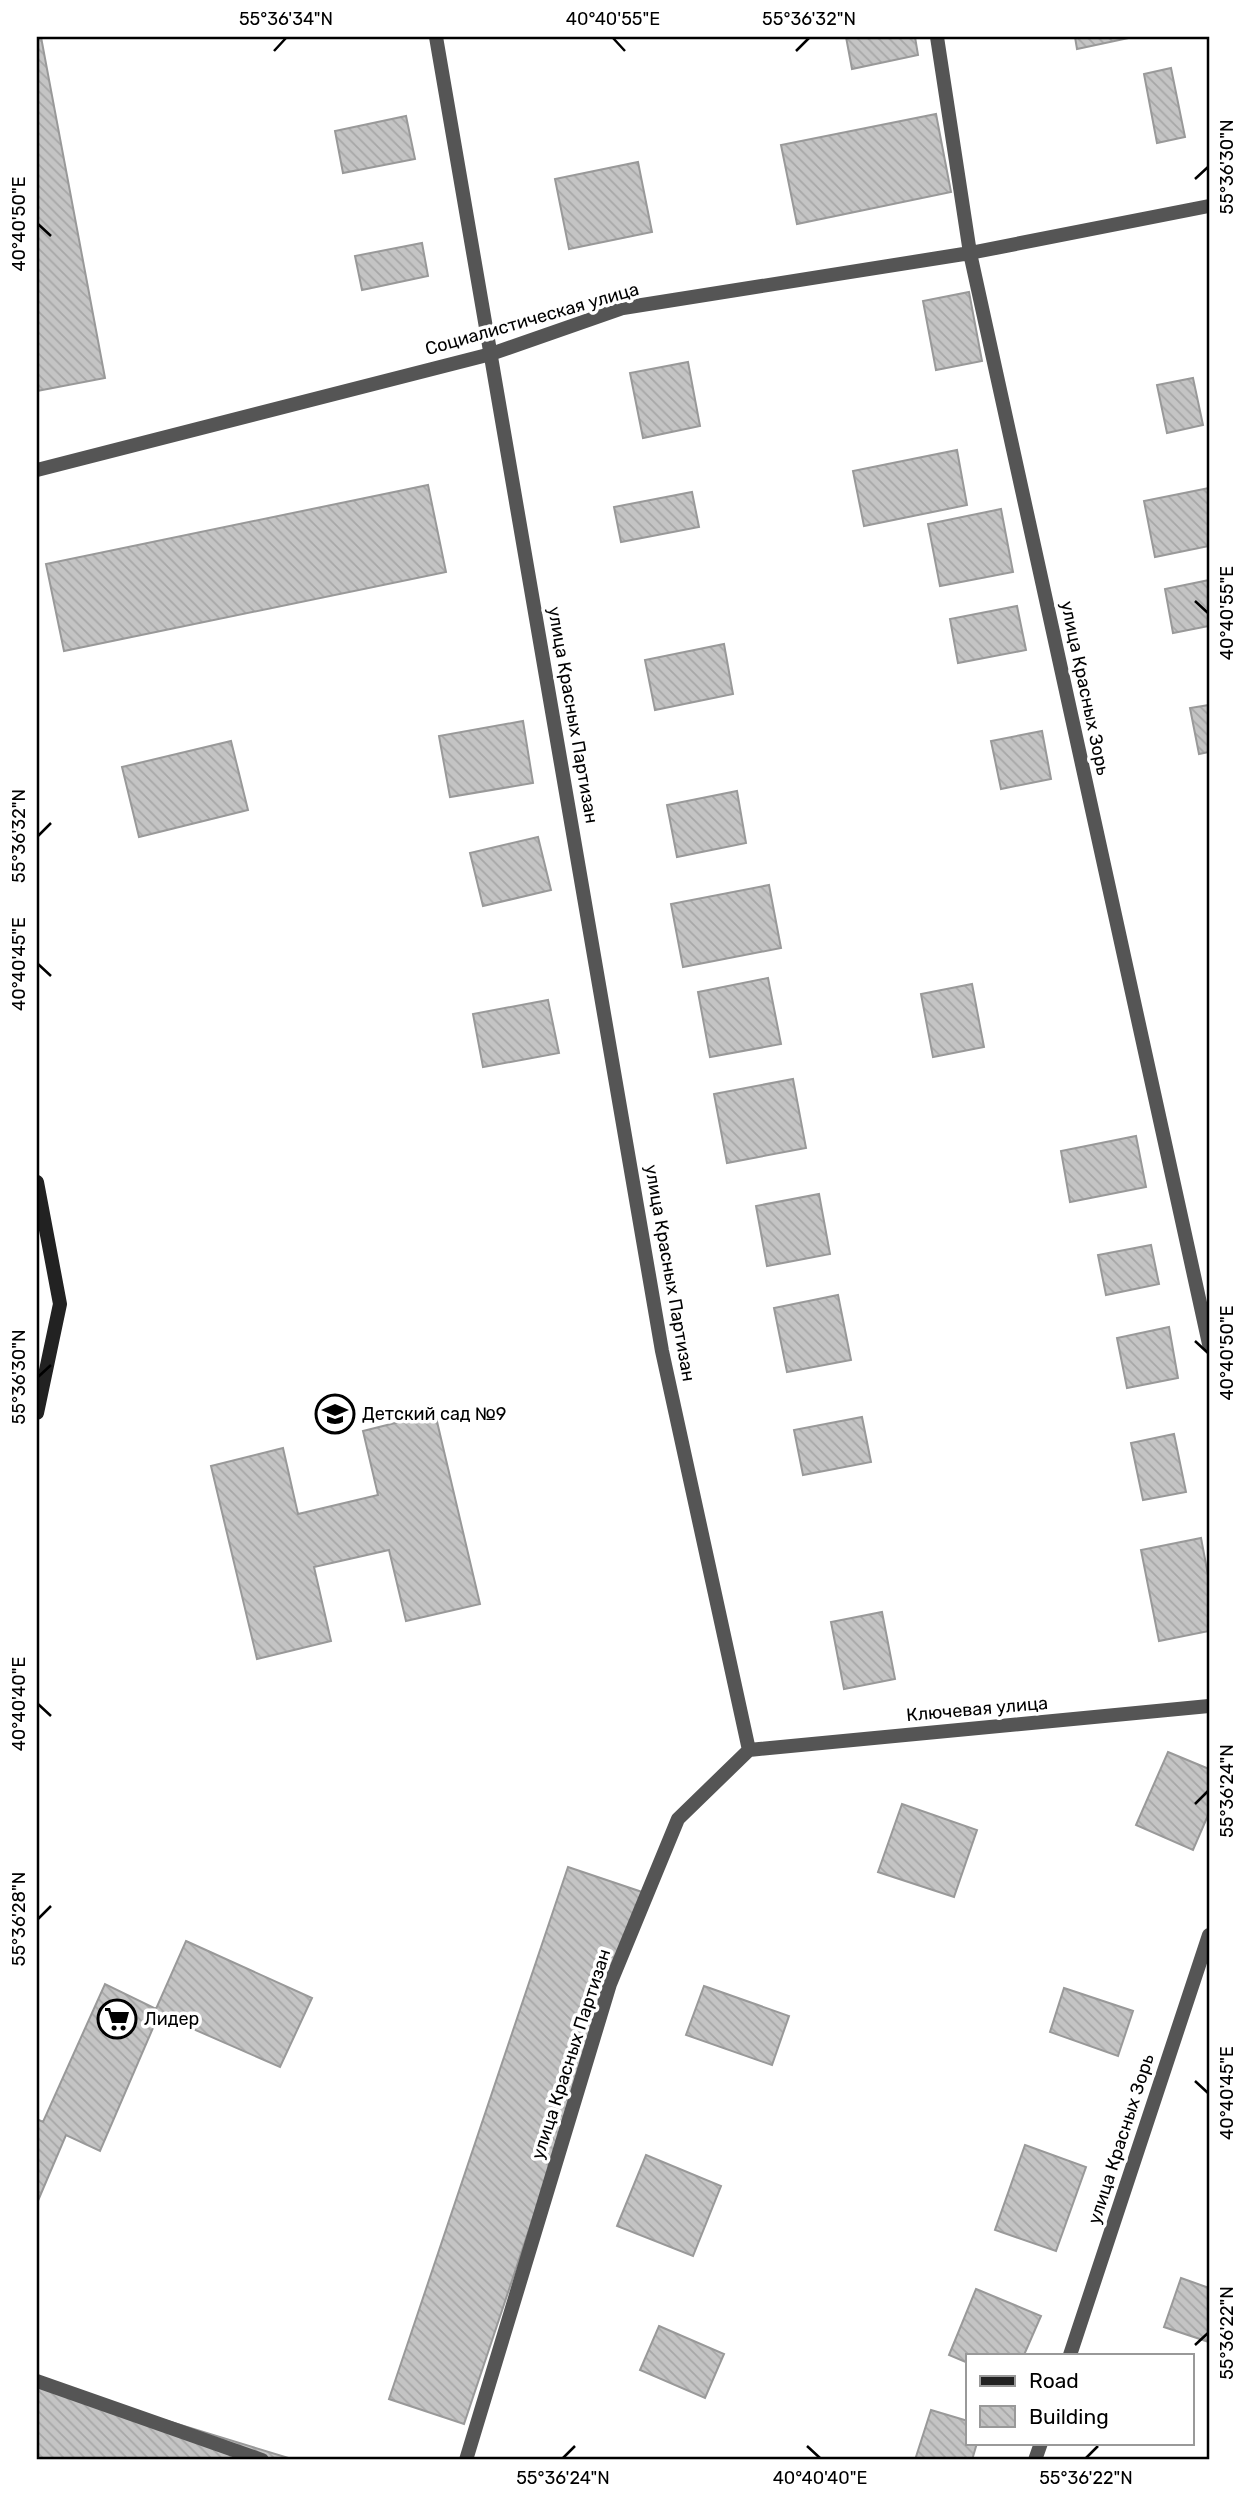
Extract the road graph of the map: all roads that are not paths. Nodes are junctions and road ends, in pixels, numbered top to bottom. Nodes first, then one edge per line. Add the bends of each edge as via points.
1 (436, 37) edge
2 (937, 37) edge
3 (1209, 205) edge
4 (970, 253) junction
5 (491, 354) junction
6 (37, 470) edge
7 (37, 1182) edge
8 (1209, 1344) edge
9 (37, 1413) edge
10 (1209, 1706) edge
11 (749, 1750) junction
12 (1209, 1934) edge
13 (1070, 2354) edge
14 (37, 2381) edge
15 (262, 2460) edge
16 (466, 2460) edge

1 - 5 street, улица Красных Партизан
2 - 4 street, улица Красных Зорь
3 - 4 street, Социалистическая улица
4 - 5 street, Социалистическая улица via 623,308
4 - 8 street, улица Красных Зорь
5 - 6 street, Социалистическая улица
5 - 11 street, улица Красных Партизан via 662,1350
7 - 9 main road via 60,1304
10 - 11 street, Ключевая улица
11 - 16 street, улица Красных Партизан via 678,1819 610,1984
12 - 13 street, улица Красных Зорь
14 - 15 street

